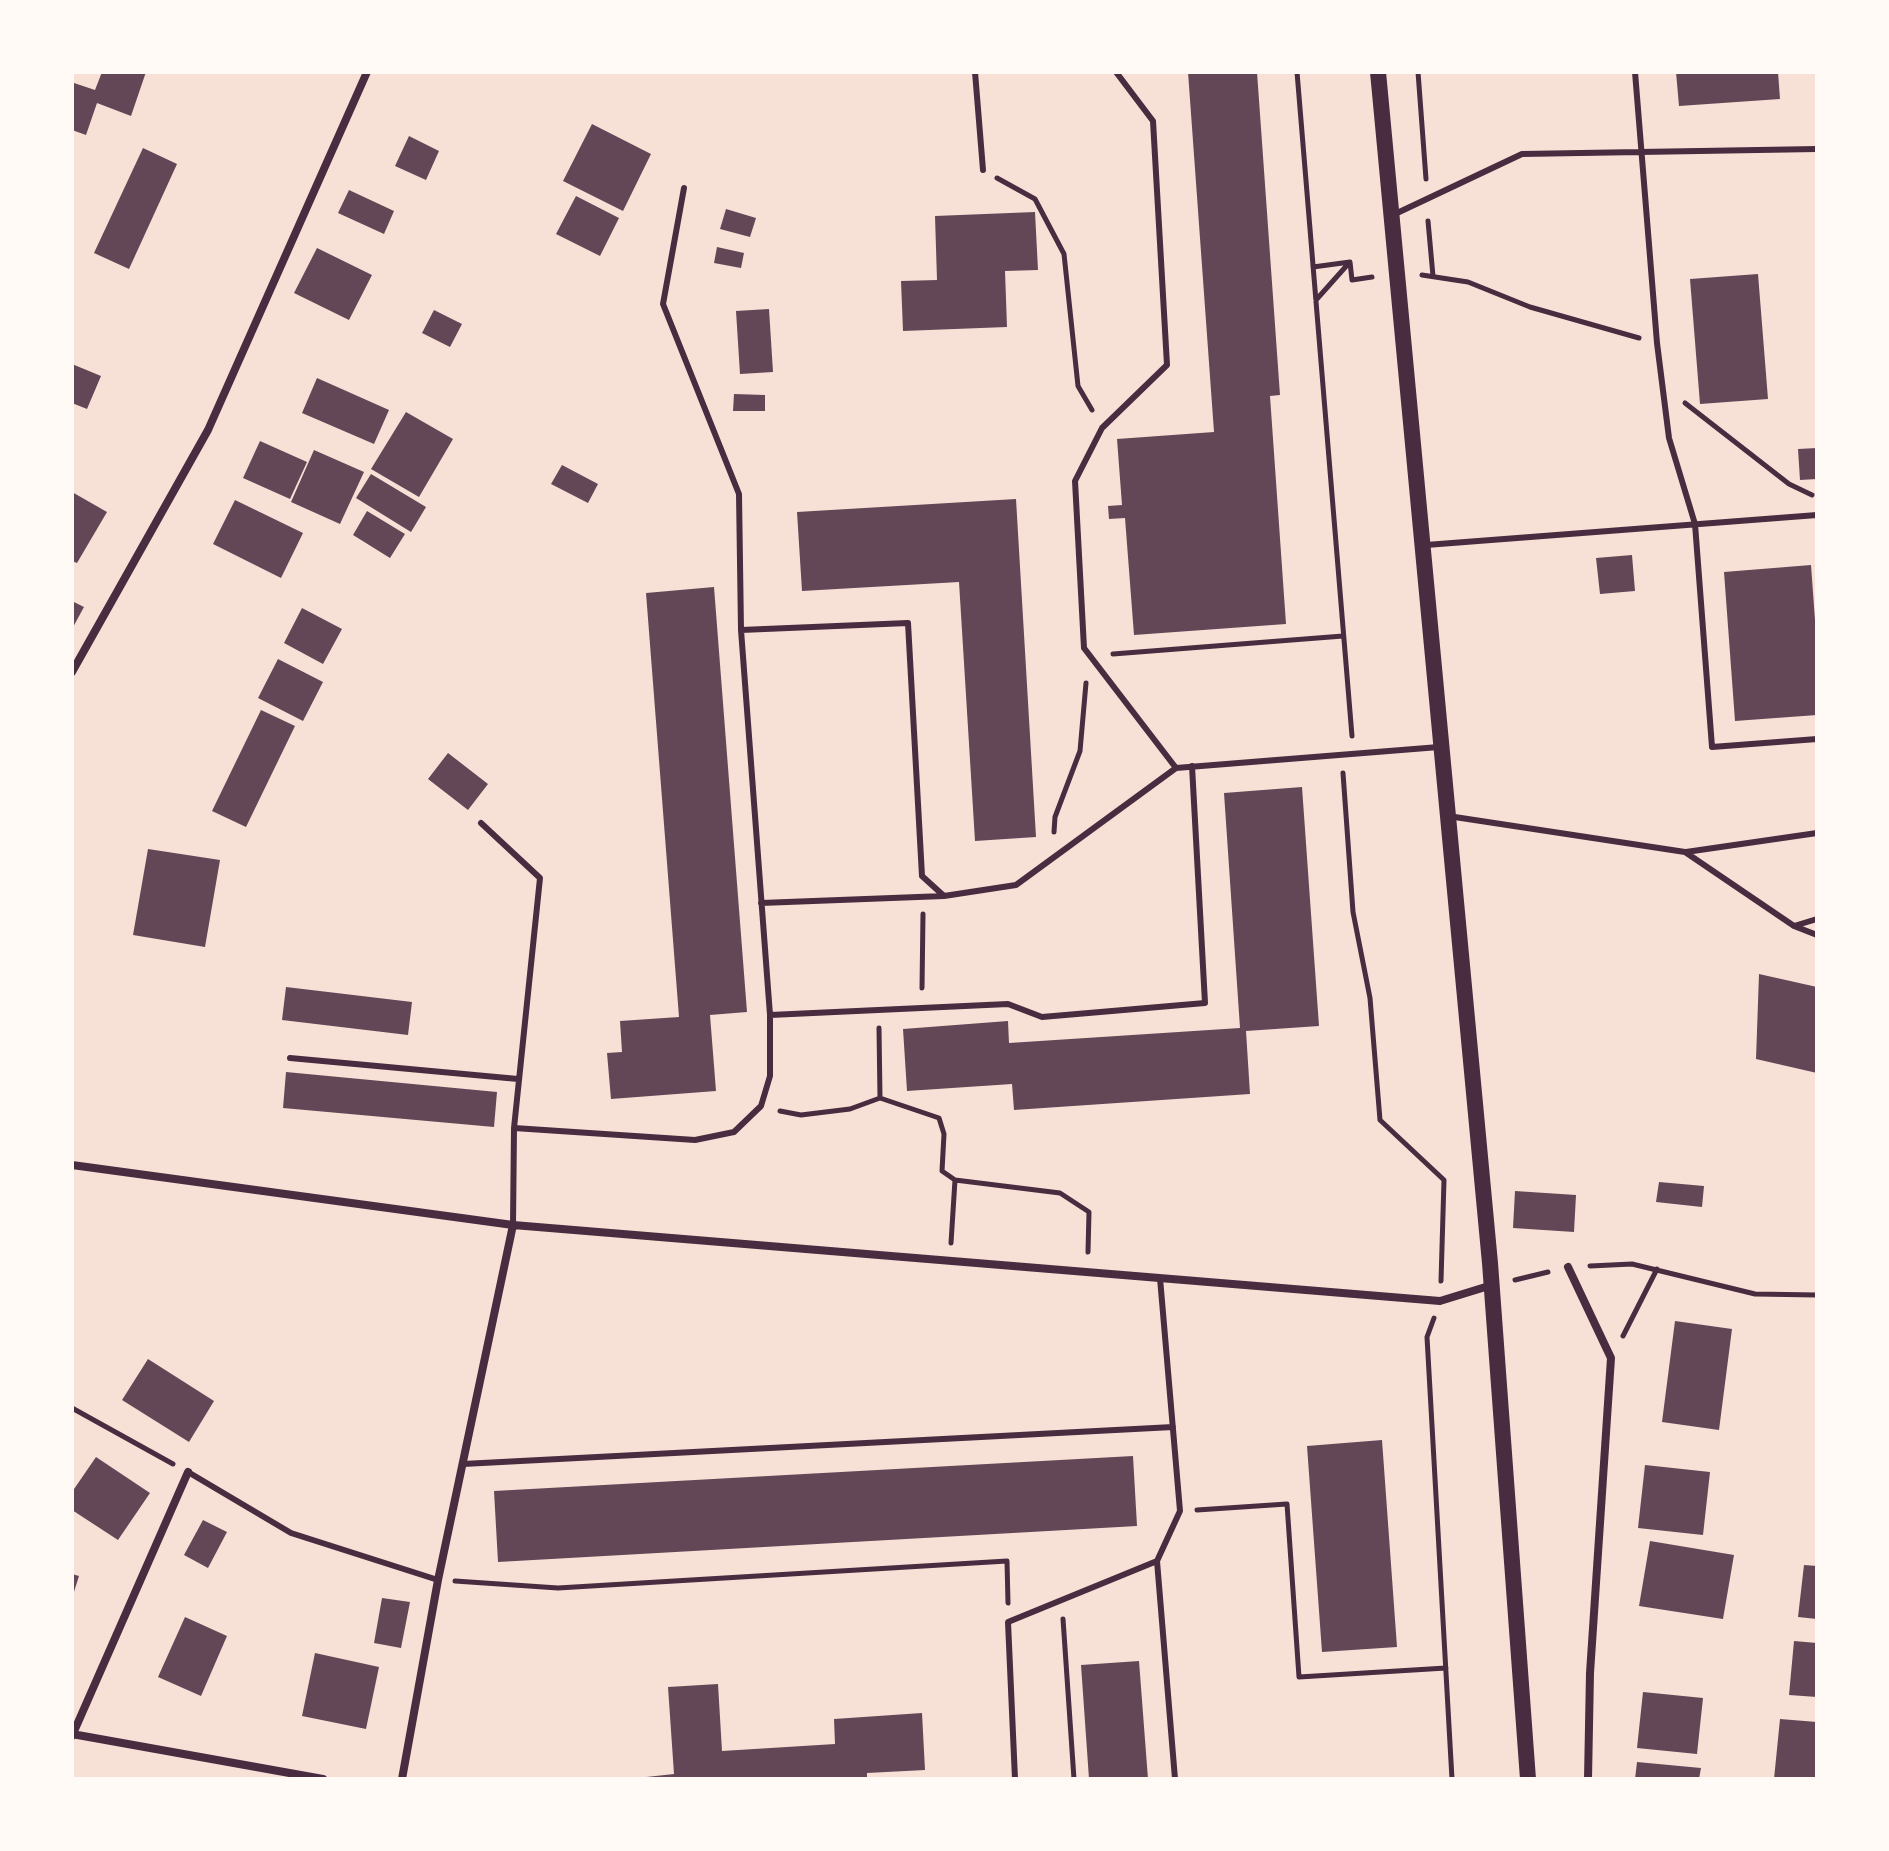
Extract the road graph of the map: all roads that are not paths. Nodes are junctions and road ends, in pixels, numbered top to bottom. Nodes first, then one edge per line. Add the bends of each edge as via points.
1 (367, 72) edge
2 (975, 72) edge
3 (1116, 72) edge
4 (1378, 72) edge
5 (1635, 72) edge
6 (1817, 149) edge
7 (1641, 152) junction
8 (983, 170) road end
9 (684, 188) dead end
10 (1392, 216) junction
11 (1817, 515) edge
12 (1695, 524) junction
13 (1423, 546) junction
14 (741, 630) junction
15 (72, 672) edge
16 (1817, 739) edge
17 (1443, 747) junction
18 (1192, 766) junction
19 (1176, 768) junction
20 (1447, 816) junction
21 (481, 823) dead end
22 (1817, 833) edge
23 (1685, 852) junction
24 (944, 896) junction
25 (761, 903) junction
26 (1817, 919) edge
27 (1794, 926) junction
28 (1817, 935) edge
29 (770, 1015) junction
30 (290, 1058) dead end
31 (518, 1079) junction
32 (514, 1128) junction
33 (72, 1165) edge
34 (513, 1225) junction
35 (1568, 1267) road end
36 (1160, 1278) junction
37 (1492, 1285) junction
38 (1173, 1427) junction
39 (463, 1464) junction
40 (188, 1472) joint
41 (1157, 1561) junction
42 (438, 1580) junction
43 (72, 1735) edge
44 (323, 1779) edge
45 (402, 1779) edge
46 (1015, 1779) edge
47 (1175, 1779) edge
48 (1528, 1779) edge
49 (1588, 1779) edge

1 - 15 street via 208,430
2 - 8 lane
3 - 19 lane via 1153,121 1167,365 1102,428 1075,481 1084,648
4 - 10 main road
5 - 7 lane
6 - 7 lane
7 - 10 lane via 1522,154
7 - 12 lane via 1669,438
9 - 14 lane via 663,304 739,494
10 - 13 main road
11 - 12 lane
12 - 13 lane
12 - 16 lane via 1712,747
13 - 17 main road
14 - 24 lane via 908,623 922,876
14 - 25 lane
17 - 18 lane
17 - 20 main road
18 - 19 lane
18 - 29 lane via 1205,1003 1042,1017 1008,1004
19 - 24 lane via 1016,885
20 - 23 lane
20 - 37 main road
21 - 31 lane via 540,878
22 - 23 lane
23 - 27 lane
24 - 25 lane
25 - 29 lane
26 - 27 lane
27 - 28 lane
29 - 32 lane via 770,1076 761,1106 734,1132 695,1140
30 - 31 lane
31 - 32 lane
32 - 34 lane
33 - 34 street
34 - 36 street
34 - 39 street
35 - 49 street via 1611,1358
36 - 37 street via 1440,1301
36 - 38 lane
37 - 48 main road
38 - 39 lane
38 - 41 lane via 1180,1511
39 - 42 street
40 - 42 lane via 291,1533
40 - 43 street
41 - 46 lane via 1008,1622
41 - 47 lane
42 - 45 street
43 - 44 street

